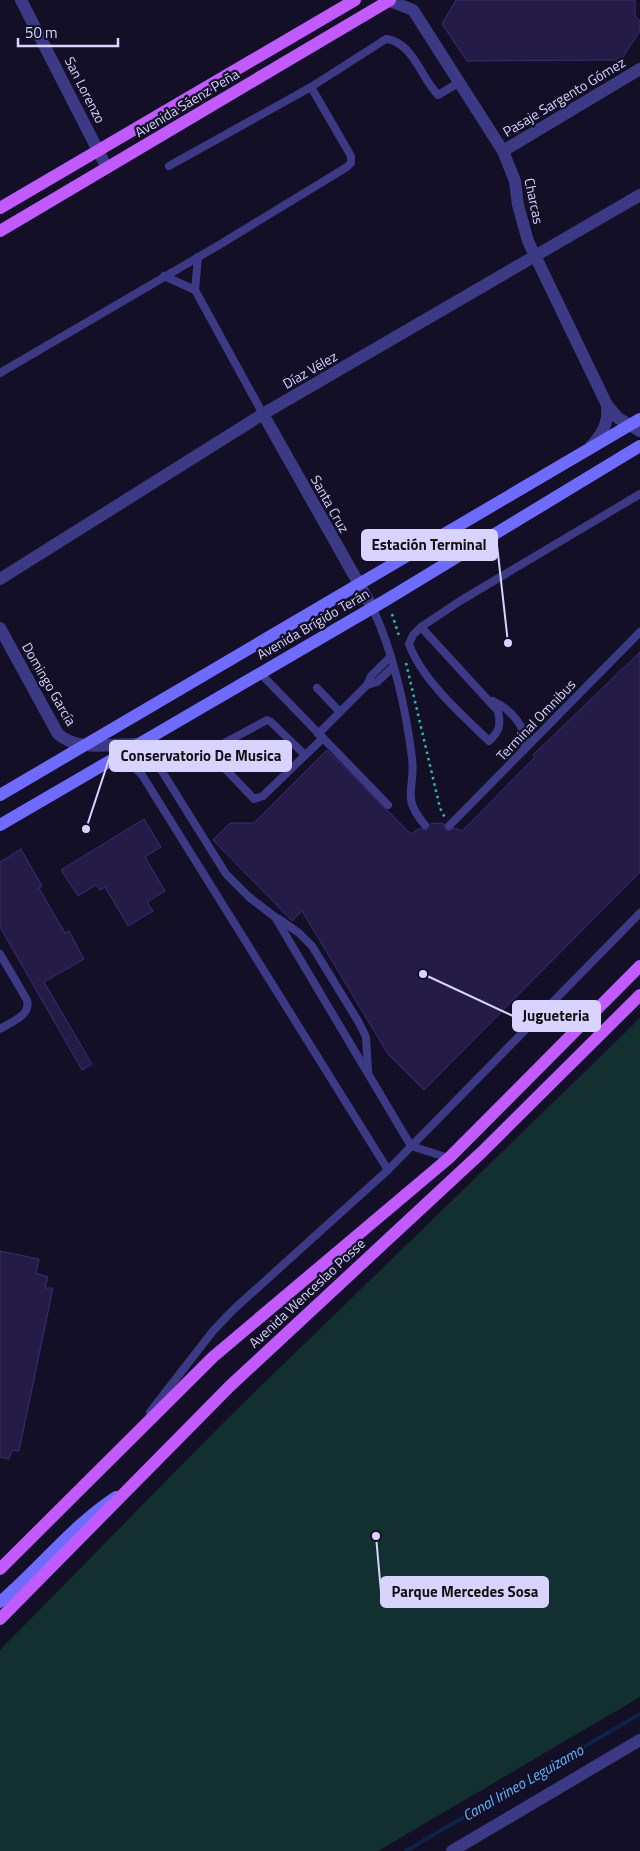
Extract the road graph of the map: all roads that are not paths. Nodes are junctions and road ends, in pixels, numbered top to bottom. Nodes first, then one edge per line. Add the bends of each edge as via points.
1 (21, 0) edge
2 (355, 0) edge
3 (388, 0) edge
4 (640, 69) edge
5 (460, 82) junction
6 (311, 87) junction
7 (99, 150) junction
8 (504, 151) junction
9 (169, 166) dead end
10 (108, 168) junction
11 (640, 195) edge
12 (0, 208) edge
13 (0, 231) edge
14 (534, 256) junction
15 (198, 257) junction
16 (164, 276) junction
17 (195, 290) junction
18 (0, 373) edge
19 (607, 404) junction
20 (263, 414) junction
21 (640, 419) edge
22 (634, 428) edge
23 (640, 446) edge
24 (589, 449) junction
25 (640, 494) edge
26 (0, 579) edge
27 (358, 584) junction
28 (372, 607) junction
29 (421, 627) junction
30 (0, 628) edge
31 (640, 632) edge
32 (390, 657) junction
33 (393, 667) junction
34 (260, 672) junction
35 (367, 685) junction
36 (316, 688) dead end
37 (490, 700) junction
38 (340, 712) junction
39 (320, 736) junction
40 (141, 744) junction
41 (81, 745) junction
42 (524, 750) junction
43 (305, 755) junction
44 (120, 756) junction
45 (0, 795) edge
46 (388, 805) dead end
47 (0, 825) edge
48 (425, 825) dead end
49 (449, 826) road end
50 (640, 913) edge
51 (275, 917) junction
52 (0, 954) edge
53 (640, 966) edge
54 (640, 995) edge
55 (0, 1029) edge
56 (368, 1074) junction
57 (411, 1146) junction
58 (449, 1158) junction
59 (388, 1170) junction
60 (133, 1436) junction
61 (123, 1493) junction
62 (30, 1538) junction
63 (0, 1562) edge
64 (0, 1569) edge
65 (0, 1602) edge
66 (0, 1619) edge
67 (640, 1740) edge
68 (452, 1851) edge

1 - 7 street, San Lorenzo
2 - 7 main road, Avenida Sáenz Peña
3 - 5 street, Charcas via 413,10
3 - 10 main road, Avenida Sáenz Peña
4 - 8 street, Pasaje Sargento Gómez
5 - 6 lane via 438,95 404,45 386,39
5 - 8 street, Charcas
6 - 9 lane
6 - 15 lane via 351,156 351,163
7 - 10 street, San Lorenzo
7 - 12 main road, Avenida Sáenz Peña
8 - 14 street, Charcas via 516,181 518,205
10 - 13 main road, Avenida Sáenz Peña
11 - 14 street, Díaz Vélez
14 - 19 street, Charcas
14 - 20 street, Díaz Vélez
15 - 16 lane
15 - 17 lane
16 - 17 lane
16 - 18 lane
17 - 20 lane
19 - 22 street, Charcas via 618,418
19 - 24 street via 608,418 604,431
20 - 26 street, Díaz Vélez
20 - 27 street, Santa Cruz
21 - 22 main road, Avenida Brígido Terán
22 - 24 main road, Avenida Brígido Terán
23 - 28 main road, Avenida Brígido Terán
24 - 27 main road, Avenida Brígido Terán
25 - 29 lane via 488,583
27 - 28 street, Santa Cruz
27 - 41 main road, Avenida Brígido Terán
28 - 32 lane via 384,630
28 - 34 main road, Avenida Brígido Terán
29 - 37 lane
29 - 37 lane via 409,644 414,658 490,741 501,725 498,711
30 - 41 street, Domingo García via 58,734 66,741
31 - 42 lane, Terminal Omnibus
32 - 33 lane
32 - 35 lane via 371,676
33 - 35 lane via 376,682
33 - 48 lane via 412,760 409,795 413,812
34 - 39 lane
34 - 40 main road, Avenida Brígido Terán
35 - 38 lane
36 - 38 lane
37 - 42 lane via 504,708 522,727 526,741
38 - 39 lane
39 - 43 lane
39 - 46 lane
40 - 41 street, Domingo García
40 - 44 main road, Avenida Brígido Terán
40 - 51 lane via 226,874
41 - 45 main road, Avenida Brígido Terán
42 - 49 lane, Terminal Omnibus
43 - 43 lane via 263,796 254,798 214,757 213,752 262,720 267,720
44 - 47 main road, Avenida Brígido Terán
44 - 59 lane via 142,775
50 - 57 lane
51 - 56 lane
51 - 56 lane via 312,946 358,1021 366,1037
52 - 55 lane via 29,1007 26,1013
53 - 58 main road
54 - 61 main road, Avenida Wenceslao Posse via 482,1152 230,1386
56 - 57 lane
57 - 58 lane
57 - 59 lane
58 - 60 main road via 239,1333
59 - 60 lane via 213,1331
60 - 62 main road
61 - 65 main road via 93,1512
61 - 66 main road, Avenida Wenceslao Posse
62 - 63 main road
62 - 64 main road
67 - 68 street

